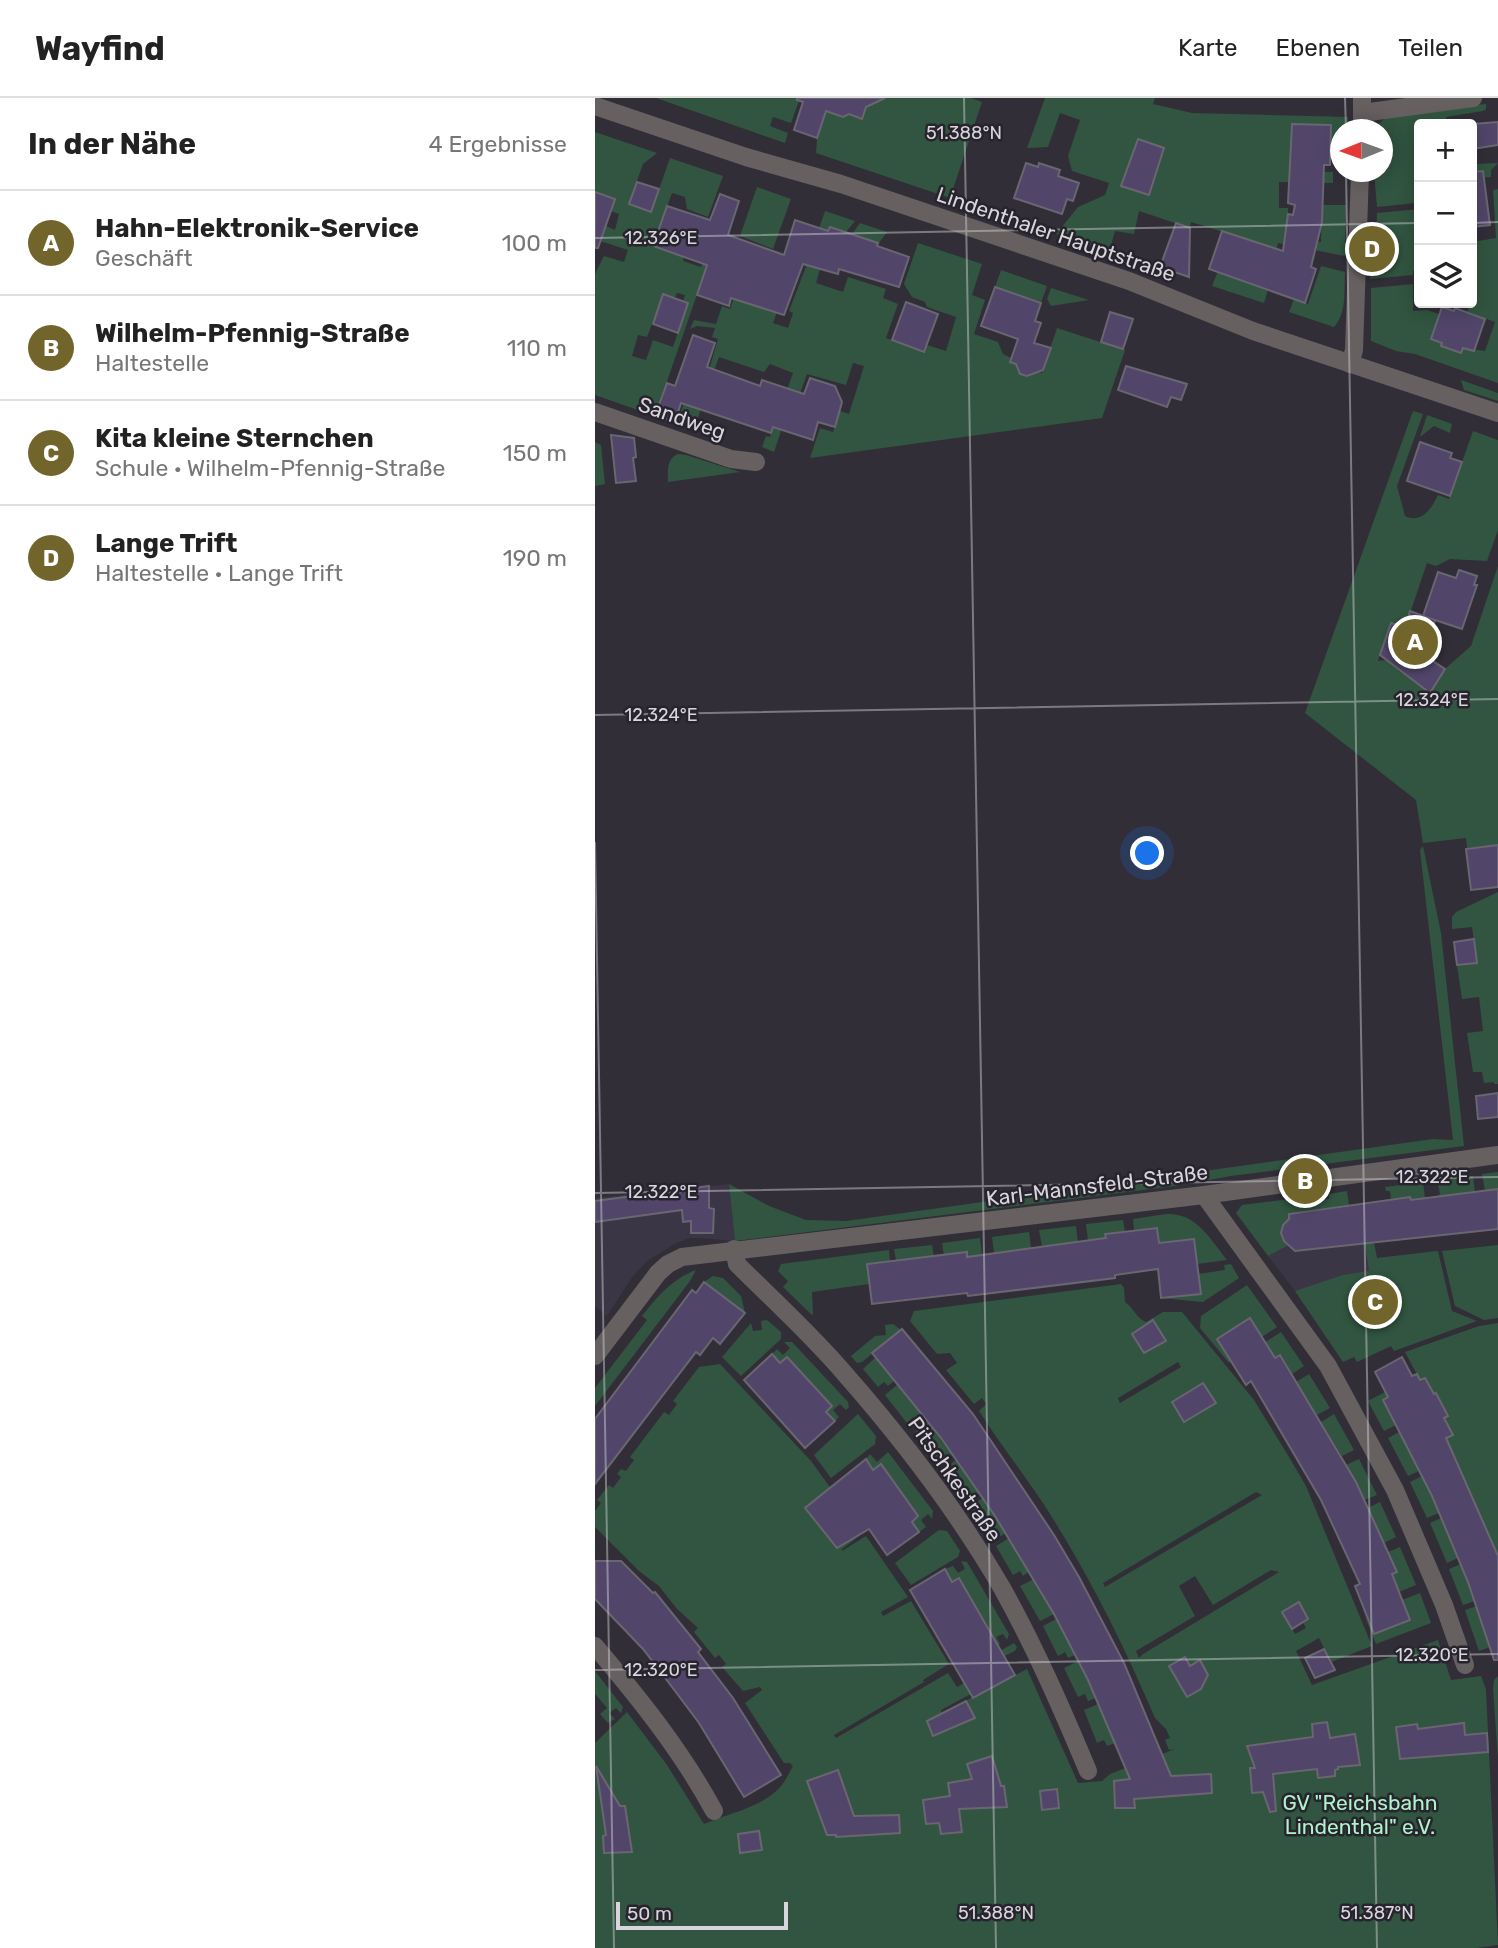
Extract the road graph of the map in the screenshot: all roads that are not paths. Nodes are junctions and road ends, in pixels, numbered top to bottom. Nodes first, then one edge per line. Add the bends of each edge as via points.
1 (1473, 98) edge
2 (595, 106) edge
3 (1362, 113) edge
4 (1360, 182) edge
5 (1350, 363) junction
6 (595, 412) edge
7 (1498, 413) edge
8 (756, 462) dead end
9 (1498, 1155) edge
10 (1204, 1195) junction
11 (734, 1249) junction
12 (595, 1356) edge
13 (595, 1646) edge
14 (1465, 1665) dead end
15 (1089, 1771) dead end
16 (714, 1811) dead end

1 - 3 street
2 - 5 street, Lindenthaler Hauptstraße via 1129,281 1253,331
4 - 5 street
5 - 7 street, Lindenthaler Hauptstraße
6 - 8 street, Sandweg via 731,459
9 - 10 street, Karl-Mannsfeld-Straße
10 - 11 street, Karl-Mannsfeld-Straße
10 - 14 street via 1328,1367 1395,1490
11 - 12 street, Karl-Mannsfeld-Straße via 682,1257 663,1268
11 - 15 street, Pitschkestraße via 737,1264 843,1371 968,1533 1049,1679
13 - 16 street via 669,1737

